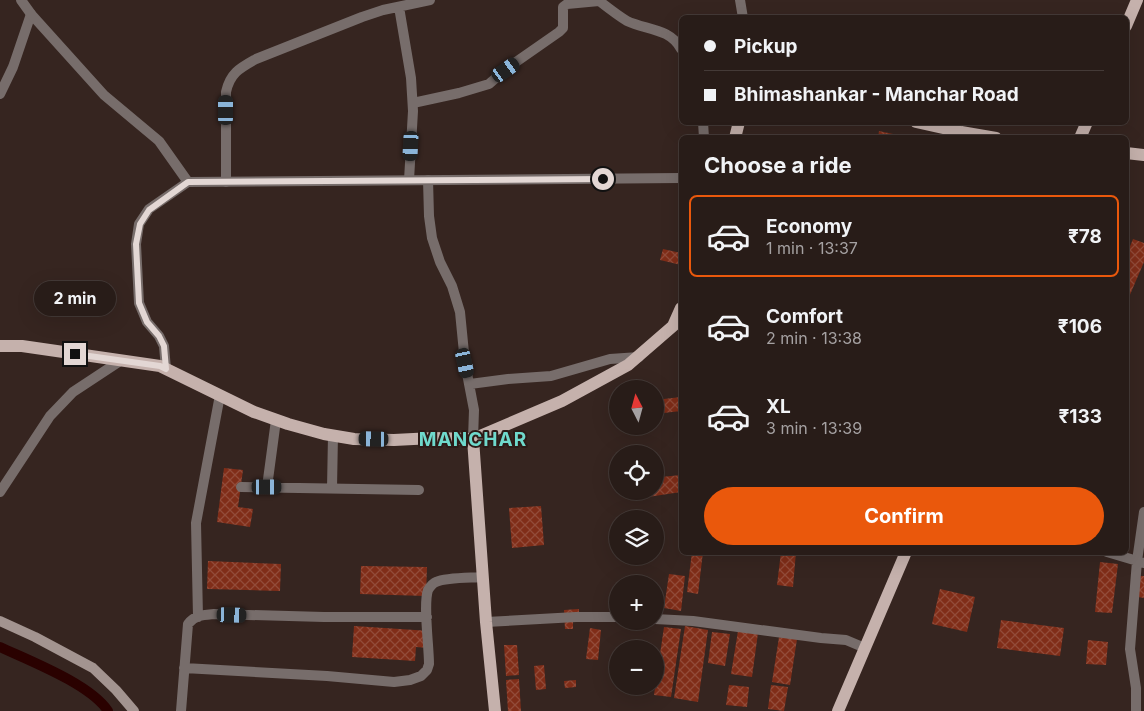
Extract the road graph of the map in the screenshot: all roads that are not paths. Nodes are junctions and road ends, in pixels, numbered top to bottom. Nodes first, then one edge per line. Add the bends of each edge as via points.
1 (21, 0) edge
2 (430, 0) edge
3 (599, 0) edge
4 (740, 0) edge
5 (1137, 0) edge
6 (399, 7) junction
7 (31, 14) junction
8 (742, 15) edge
9 (1129, 19) edge
10 (679, 47) edge
11 (0, 94) edge
12 (412, 103) junction
13 (930, 125) edge
14 (978, 135) edge
15 (1129, 153) edge
16 (1144, 155) edge
17 (679, 178) edge
18 (409, 180) junction
19 (428, 180) junction
20 (188, 182) junction
21 (226, 182) junction
22 (679, 312) edge
23 (0, 346) edge
24 (639, 357) junction
25 (120, 361) junction
26 (166, 369) junction
27 (470, 384) junction
28 (220, 395) junction
29 (276, 420) junction
30 (334, 435) junction
31 (472, 439) junction
32 (241, 487) dead end
33 (267, 487) junction
34 (332, 488) junction
35 (419, 490) dead end
36 (0, 492) edge
37 (1144, 512) edge
38 (905, 555) edge
39 (1118, 555) edge
40 (1140, 562) edge
41 (483, 578) junction
42 (427, 616) junction
43 (198, 617) junction
44 (609, 617) edge
45 (664, 619) edge
46 (0, 621) edge
47 (486, 622) junction
48 (865, 648) junction
49 (184, 668) junction
50 (134, 711) edge
51 (181, 711) edge
52 (495, 711) edge
53 (838, 711) edge
54 (1136, 711) edge

1 - 7 street
2 - 6 street
3 - 10 street via 629,22 671,37
3 - 12 street via 563,7 563,28 489,84
4 - 8 street
5 - 9 main road
6 - 12 street
6 - 21 street via 362,17 256,59 233,74 226,92
7 - 11 street
7 - 20 street via 109,99 159,142
12 - 18 street
13 - 14 main road
15 - 16 main road
17 - 19 street
18 - 19 street
18 - 21 street
19 - 27 street via 432,238 460,312
20 - 21 street
20 - 26 street via 149,210 140,224 136,244 139,303 147,322 164,346
22 - 24 main road via 673,326
23 - 25 main road via 22,346
24 - 27 street via 610,359 552,376
24 - 31 main road via 562,401
25 - 26 main road
25 - 36 street via 73,392 50,416
26 - 28 main road
27 - 31 street via 474,410
28 - 29 main road
28 - 43 street via 196,523
29 - 30 main road
29 - 33 street
30 - 31 main road via 354,439
30 - 34 street
31 - 41 main road
32 - 33 street
33 - 34 street
34 - 35 street
37 - 40 street
38 - 48 main road
39 - 40 street
40 - 54 street via 1130,649
41 - 42 street via 435,582 429,588
41 - 47 main road
42 - 43 street via 324,618 214,614
42 - 49 street via 427,670 410,680 394,682
43 - 49 street via 192,618 188,624
44 - 47 street
45 - 48 street via 846,640
46 - 50 main road via 93,668
47 - 52 main road
48 - 53 main road
49 - 51 street

